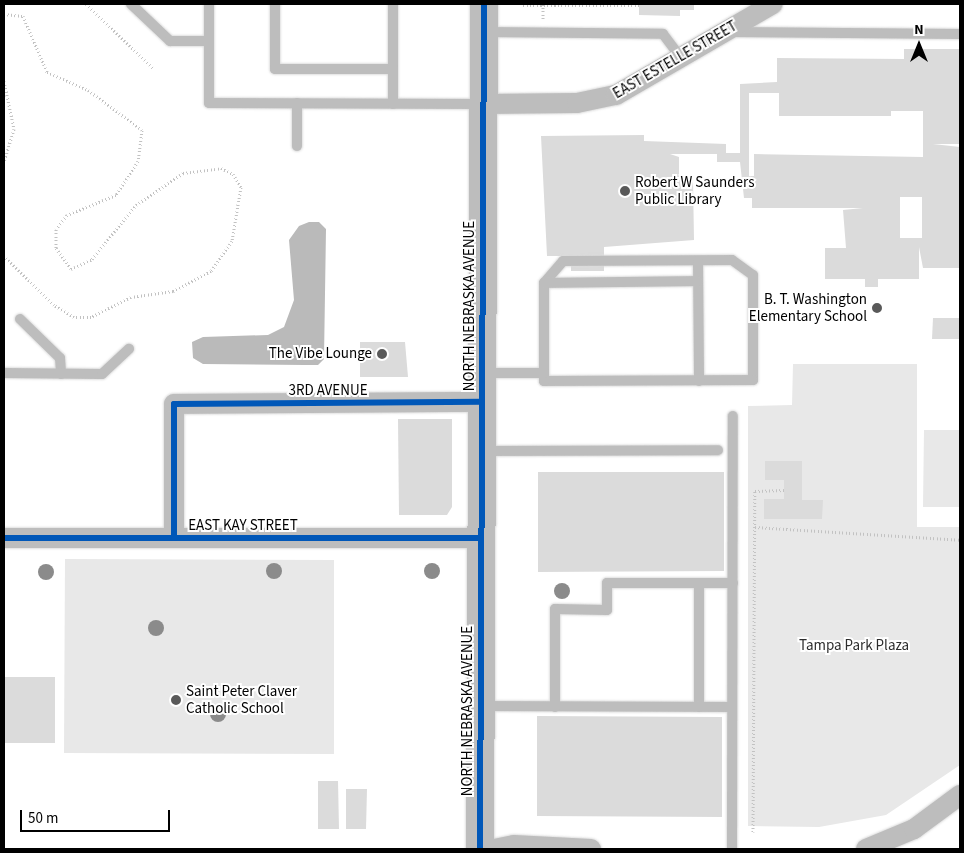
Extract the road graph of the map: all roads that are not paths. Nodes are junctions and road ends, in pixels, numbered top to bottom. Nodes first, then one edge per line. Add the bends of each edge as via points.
1 (131, 4) edge
2 (208, 4) edge
3 (275, 4) edge
4 (393, 4) edge
5 (484, 4) edge
6 (773, 4) edge
7 (484, 32) junction
8 (725, 32) junction
9 (960, 34) edge
10 (208, 42) junction
11 (681, 58) junction
12 (393, 69) junction
13 (297, 103) junction
14 (393, 104) junction
15 (484, 104) junction
16 (297, 146) dead end
17 (698, 261) junction
18 (698, 281) junction
19 (544, 283) junction
20 (20, 319) dead end
21 (129, 349) dead end
22 (4, 373) edge
23 (544, 373) junction
24 (60, 374) junction
25 (482, 374) junction
26 (699, 381) junction
27 (482, 402) junction
28 (733, 416) dead end
29 (718, 450) dead end
30 (482, 451) junction
31 (4, 538) edge
32 (174, 538) junction
33 (482, 538) junction
34 (699, 583) junction
35 (733, 583) junction
36 (480, 706) junction
37 (555, 707) junction
38 (699, 707) junction
39 (732, 707) junction
40 (960, 796) edge
41 (480, 849) edge
42 (494, 849) edge
43 (591, 849) edge
44 (732, 849) edge
45 (866, 849) edge

1 - 10 lane via 170,41
2 - 10 lane
3 - 12 lane via 275,69
4 - 12 lane
5 - 7 main road, NORTH NEBRASKA AVENUE
6 - 8 street, EAST ESTELLE STREET
7 - 11 lane via 663,34
7 - 15 main road, NORTH NEBRASKA AVENUE
8 - 9 lane
8 - 11 street, EAST ESTELLE STREET
10 - 13 lane via 208,103
11 - 15 street, EAST ESTELLE STREET via 597,102
12 - 14 lane
13 - 14 lane
13 - 16 lane
14 - 15 lane
15 - 25 main road, NORTH NEBRASKA AVENUE
17 - 18 lane
17 - 19 lane via 563,261
17 - 26 lane via 732,260 753,275 754,380
18 - 19 lane
18 - 26 lane
19 - 23 lane
20 - 24 lane via 60,358
21 - 24 lane via 102,374
22 - 24 lane
23 - 25 lane
23 - 26 lane via 544,381
25 - 27 main road, NORTH NEBRASKA AVENUE
27 - 30 main road, NORTH NEBRASKA AVENUE
27 - 32 street, 3RD AVENUE via 174,404
28 - 35 lane
29 - 30 lane
30 - 33 main road, NORTH NEBRASKA AVENUE
31 - 32 street, EAST KAY STREET
32 - 33 street, EAST KAY STREET
33 - 36 main road, NORTH NEBRASKA AVENUE
34 - 35 lane
34 - 37 lane via 607,583 607,610 555,609
34 - 38 lane
35 - 39 lane
36 - 37 lane
36 - 41 main road, NORTH NEBRASKA AVENUE
37 - 38 lane
38 - 39 lane
39 - 44 lane
40 - 45 street via 914,828
42 - 43 street via 575,845

